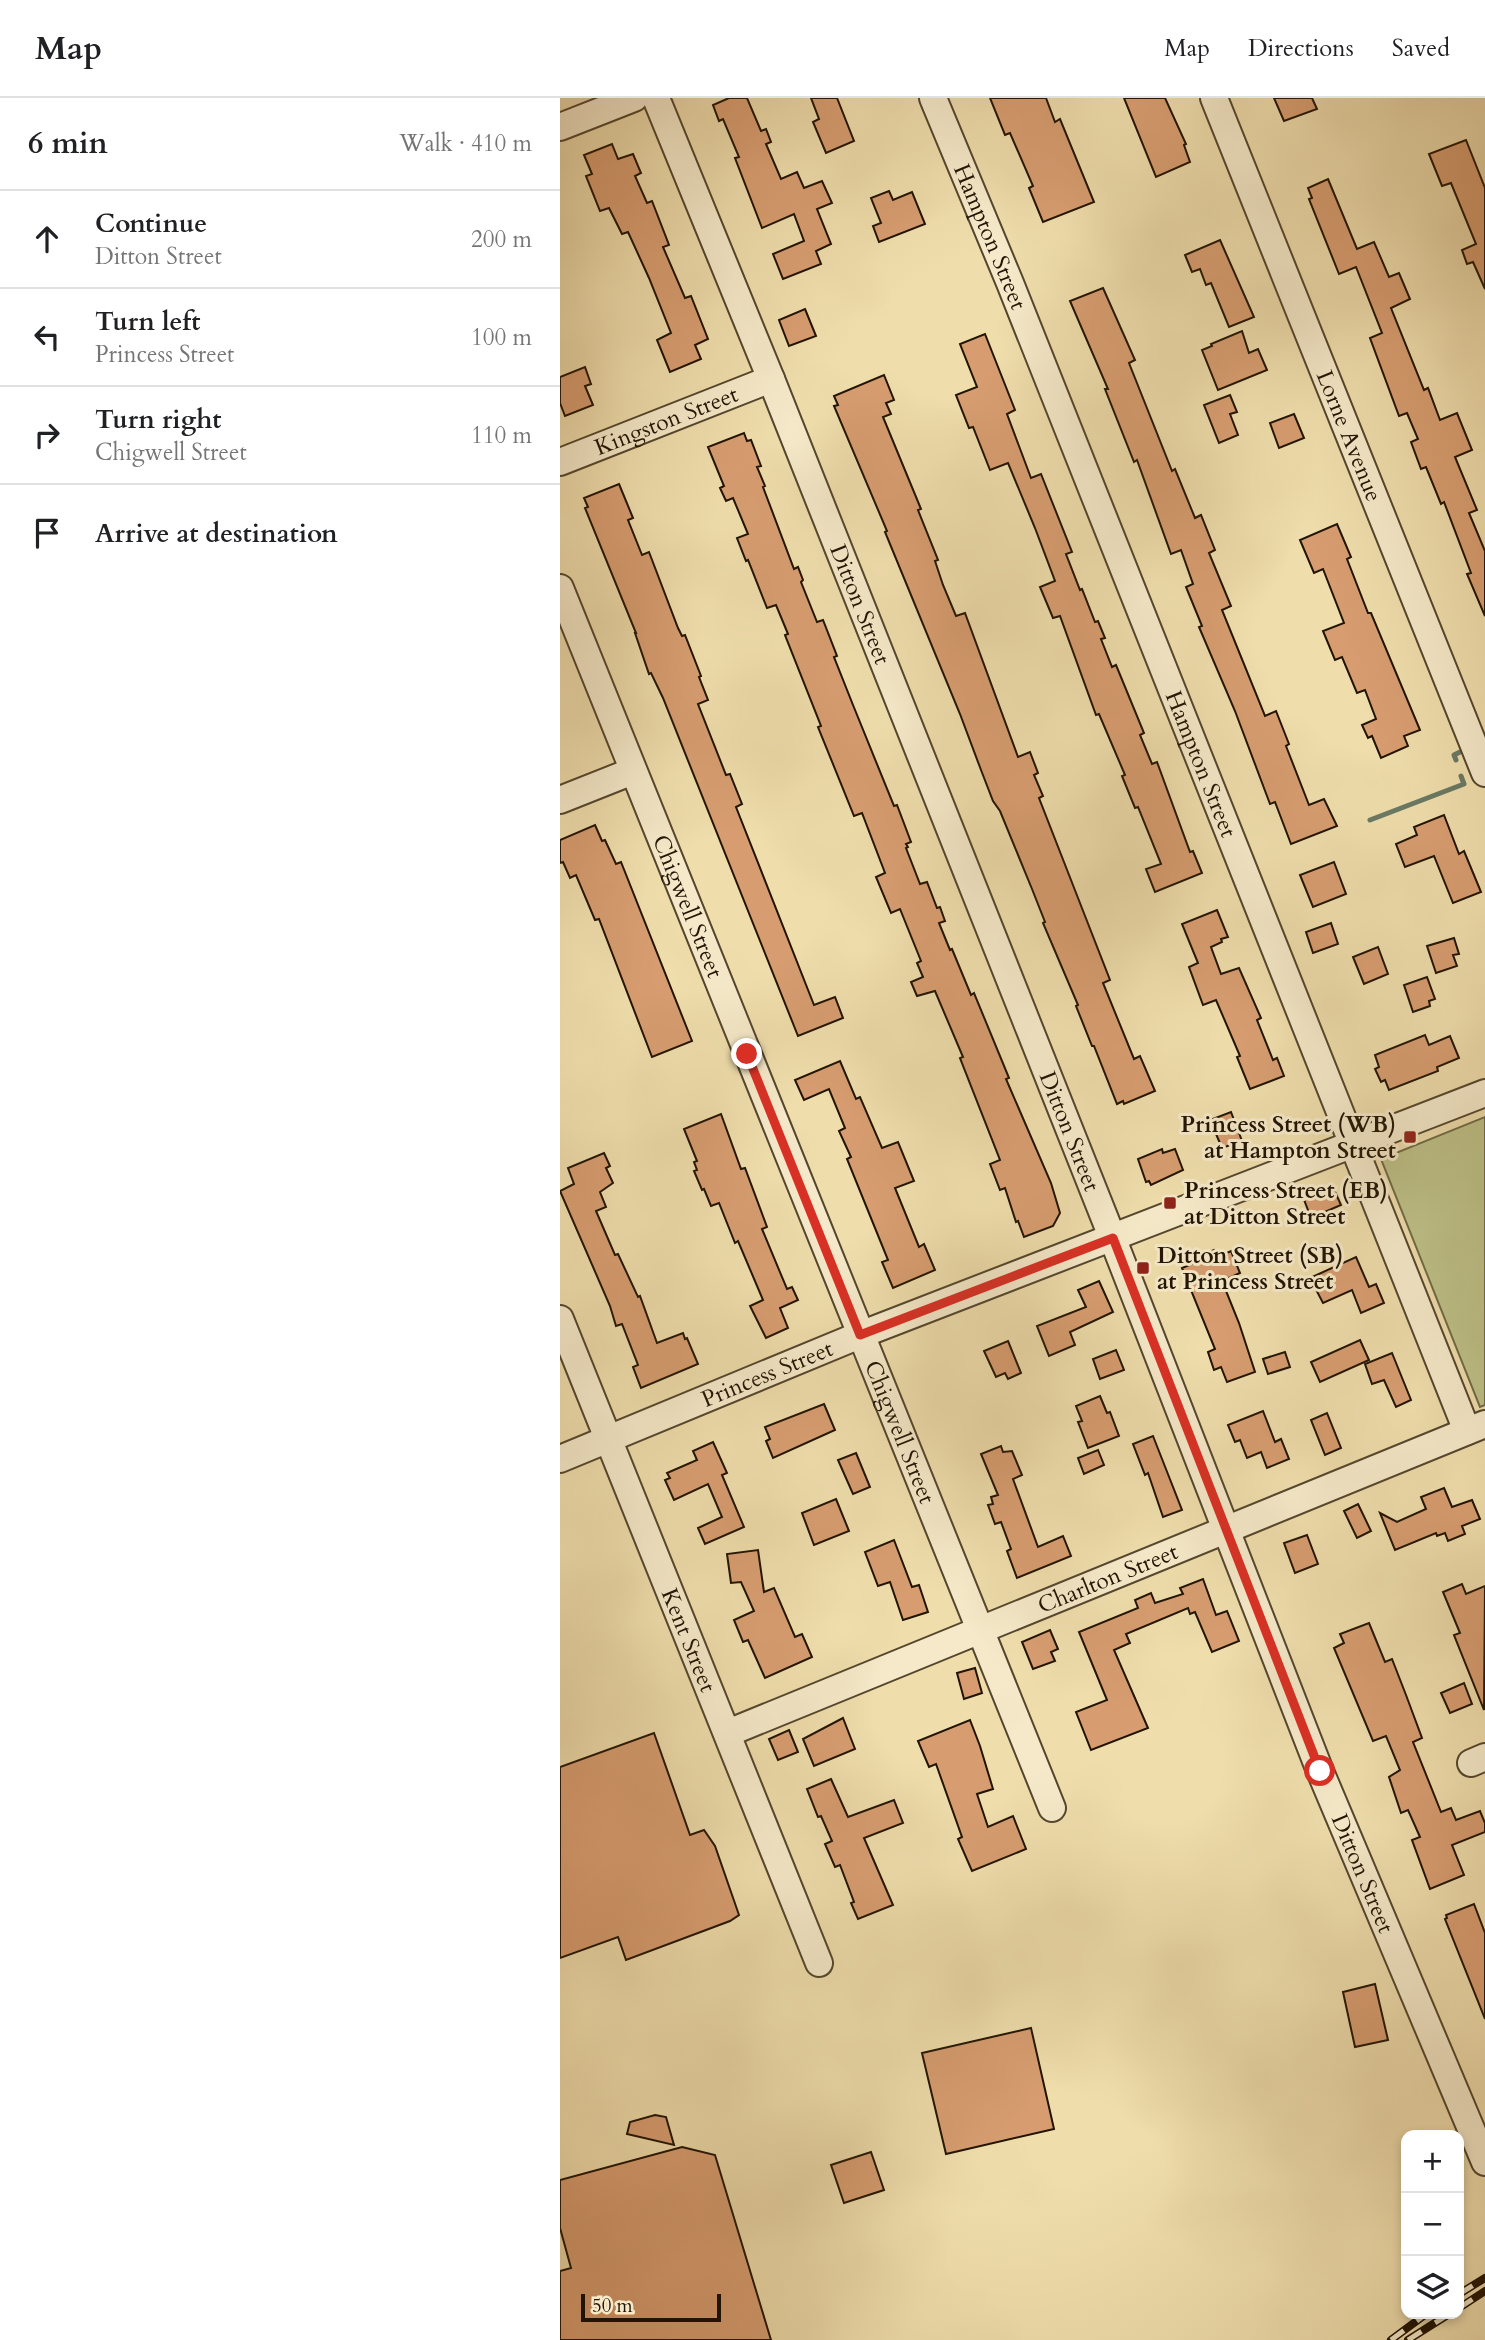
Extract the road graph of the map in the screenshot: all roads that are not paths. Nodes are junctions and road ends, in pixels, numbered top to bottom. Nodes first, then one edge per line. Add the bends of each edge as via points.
1 (634, 98) edge
2 (656, 98) edge
3 (933, 98) edge
4 (1214, 98) edge
5 (560, 127) edge
6 (772, 379) junction
7 (560, 462) edge
8 (560, 587) edge
9 (633, 771) junction
10 (1485, 773) edge
11 (560, 800) edge
12 (1485, 1093) edge
13 (1354, 1144) junction
14 (1113, 1238) junction
15 (560, 1319) edge
16 (860, 1335) junction
17 (1476, 1427) edge
18 (607, 1439) junction
19 (560, 1459) edge
20 (1226, 1530) junction
21 (979, 1630) junction
22 (728, 1732) junction
23 (1052, 1808) dead end
24 (819, 1963) dead end
25 (1485, 2162) edge

1 - 5 street
2 - 6 street, Ditton Street
3 - 13 street, Hampton Street
4 - 10 street, Lorne Avenue
6 - 7 street, Kingston Street
6 - 14 street, Ditton Street
8 - 9 street, Chigwell Street
9 - 11 street
9 - 16 street, Chigwell Street
12 - 13 street, Princess Street
13 - 14 street, Princess Street
13 - 17 street, Hampton Street
14 - 16 street, Princess Street
14 - 20 street, Ditton Street
15 - 18 street, Kent Street
16 - 18 street, Princess Street
16 - 21 street, Chigwell Street
17 - 20 street, Charlton Street
18 - 19 street, Princess Street
18 - 22 street, Kent Street
20 - 21 street, Charlton Street
20 - 25 street, Ditton Street via 1320,1771
21 - 22 street, Charlton Street
21 - 23 street, Chigwell Street
22 - 24 street, Kent Street

